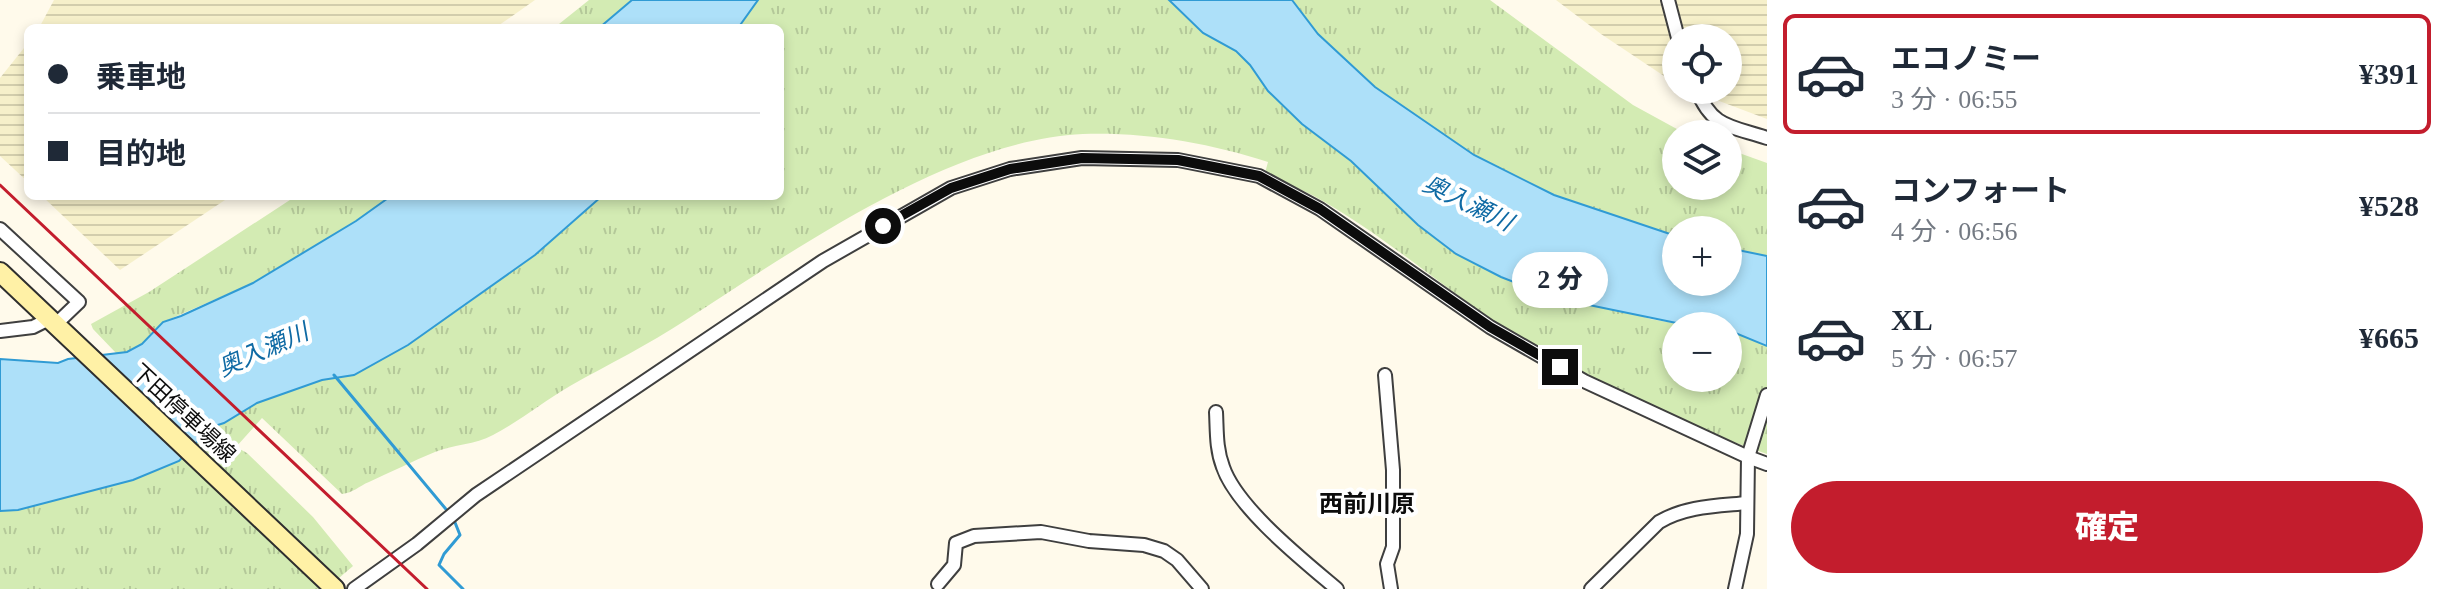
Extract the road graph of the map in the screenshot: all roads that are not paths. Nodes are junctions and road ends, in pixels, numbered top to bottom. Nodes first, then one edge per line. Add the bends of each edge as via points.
1 (1668, 0) edge
2 (1674, 24) edge
3 (1702, 104) edge
4 (1767, 138) edge
5 (0, 229) edge
6 (0, 272) edge
7 (57, 326) junction
8 (0, 331) edge
9 (1385, 375) dead end
10 (1767, 395) edge
11 (1216, 412) dead end
12 (1749, 454) junction
13 (1767, 464) edge
14 (1747, 503) junction
15 (938, 584) dead end
16 (335, 589) edge
17 (354, 589) edge
18 (1202, 589) edge
19 (1337, 589) edge
20 (1391, 589) edge
21 (1591, 589) edge
22 (1735, 589) edge

1 - 2 street
3 - 4 street via 1716,120
5 - 7 street via 79,302
6 - 7 main road, 下田停車場線
7 - 8 street
7 - 16 main road, 下田停車場線
9 - 20 street via 1393,470 1393,547 1387,564
10 - 12 street
11 - 19 street via 1217,445 1234,490
12 - 13 street
12 - 14 street
12 - 17 street via 1584,381 1490,327 1320,209 1259,176 1178,160 1082,158 1010,169 951,188 835,254 476,495
14 - 21 street via 1670,515
14 - 22 street via 1747,534
15 - 18 street via 954,565 956,543 974,536 1041,532 1164,551

